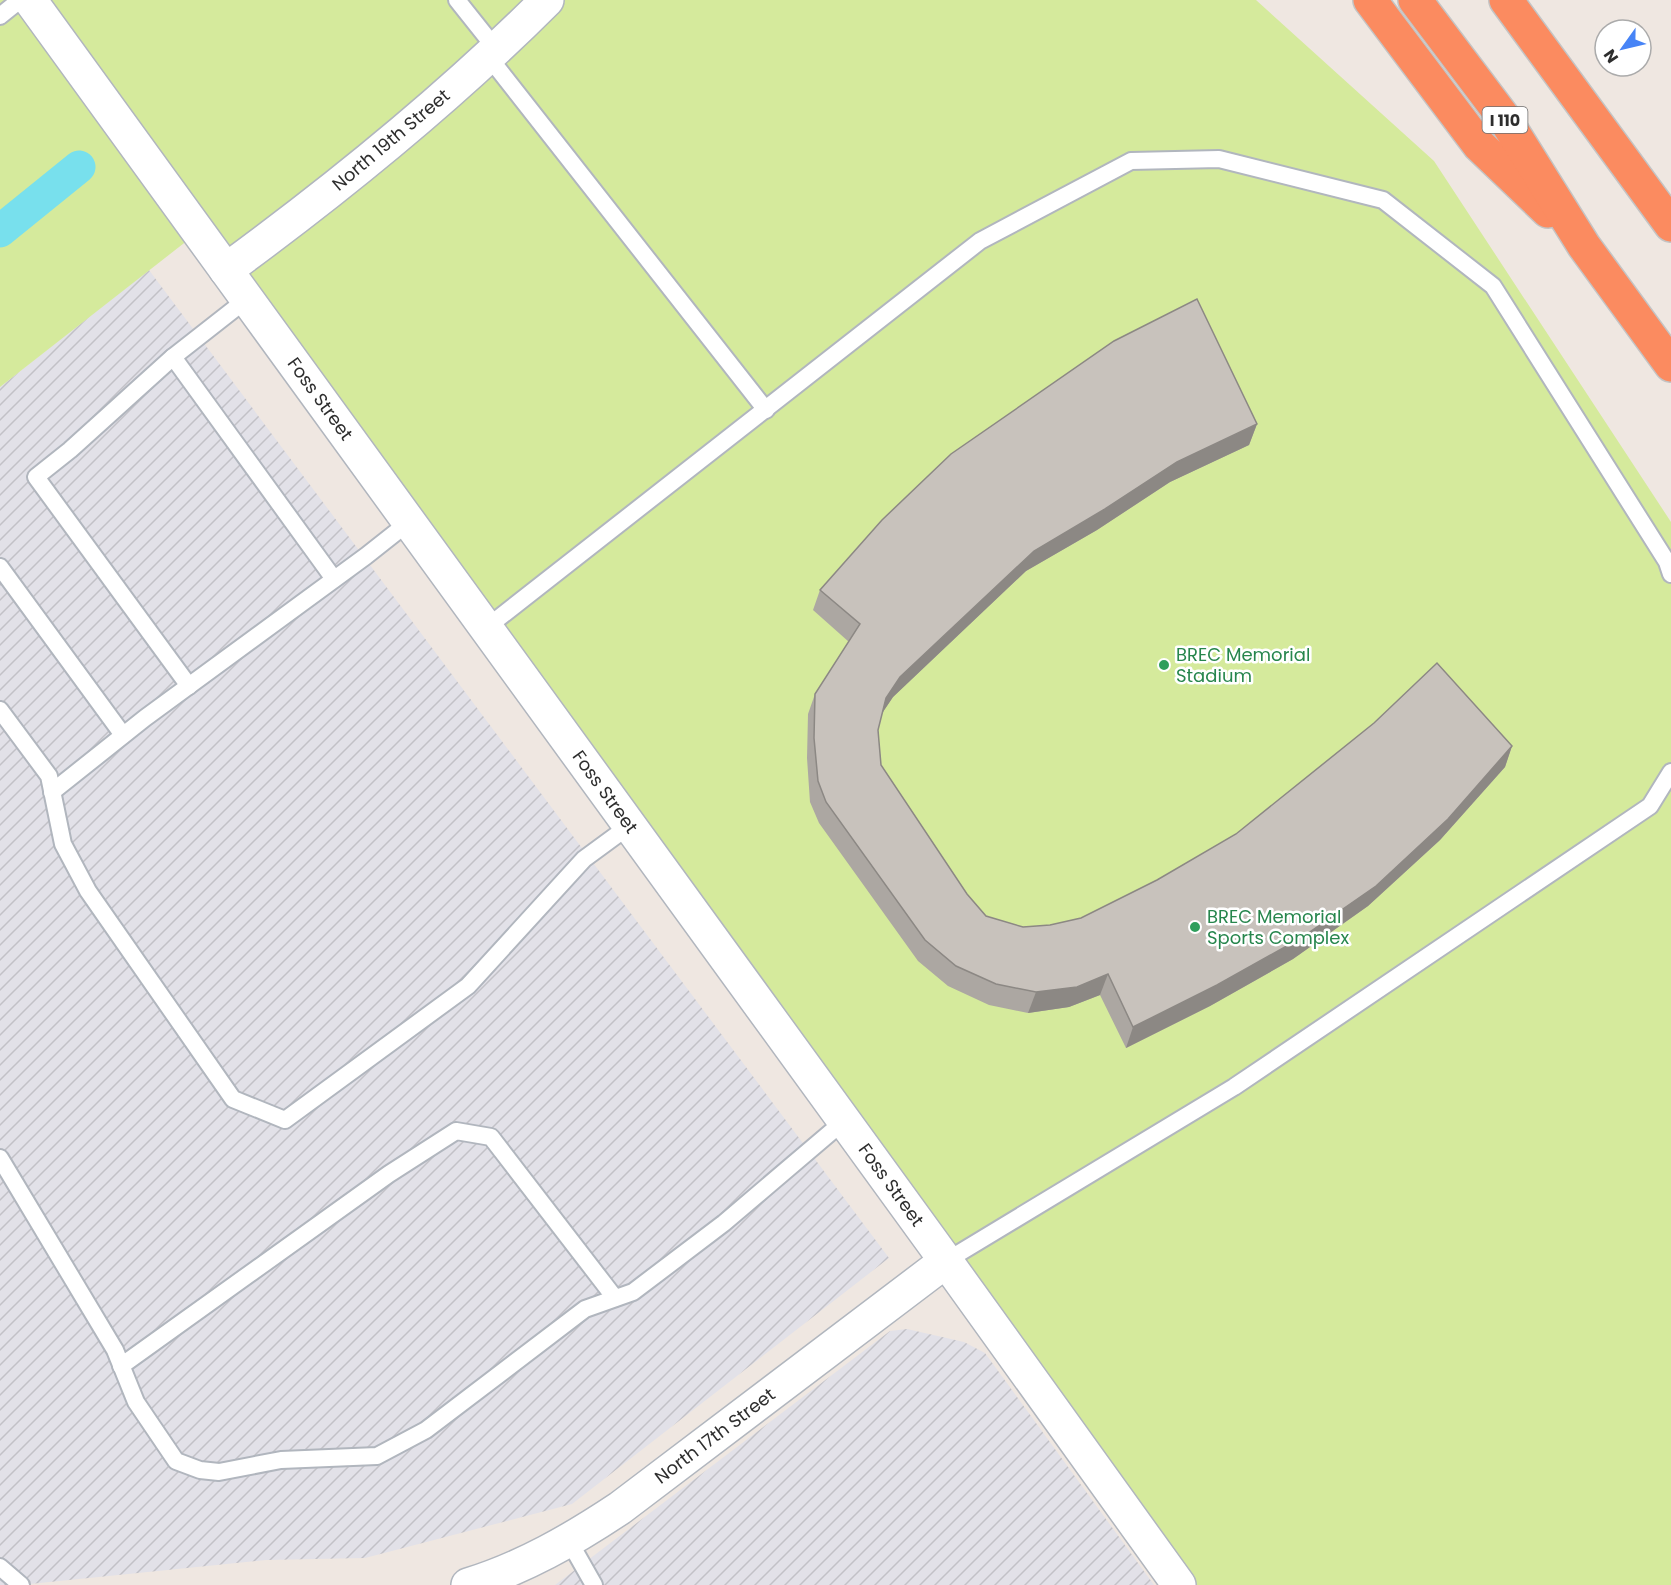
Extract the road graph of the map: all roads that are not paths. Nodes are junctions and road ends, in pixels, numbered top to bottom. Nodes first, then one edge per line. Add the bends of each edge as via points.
1 (21, 0) edge
2 (30, 0) edge
3 (458, 0) edge
4 (547, 0) edge
5 (1370, 0) edge
6 (1415, 0) edge
7 (1506, 0) edge
8 (0, 16) edge
9 (492, 53) junction
10 (1671, 225) edge
11 (1584, 246) junction
12 (226, 270) junction
13 (247, 299) junction
14 (173, 357) junction
15 (1671, 365) edge
16 (766, 410) junction
17 (409, 522) junction
18 (0, 567) edge
19 (1671, 574) edge
20 (334, 579) junction
21 (486, 628) junction
22 (189, 686) junction
23 (0, 710) edge
24 (123, 735) junction
25 (1671, 772) edge
26 (52, 792) junction
27 (629, 826) junction
28 (844, 1121) junction
29 (0, 1158) edge
30 (946, 1261) junction
31 (615, 1298) junction
32 (121, 1366) junction
33 (569, 1541) junction
34 (0, 1567) edge
35 (21, 1585) edge
36 (468, 1585) edge
37 (594, 1585) edge
38 (1179, 1585) edge

1 - 8 lane
2 - 12 street, Foss Street
3 - 9 lane
4 - 9 street, North 19th Street
5 - 11 highway via 1479,145
6 - 11 highway, I 110 via 1504,118
7 - 10 highway
9 - 12 street, North 19th Street via 338,185
9 - 16 lane
11 - 15 highway, I 110
12 - 13 street, Foss Street
13 - 14 lane
13 - 17 street, Foss Street
14 - 20 lane
14 - 22 lane via 36,477
16 - 19 lane via 980,241 1131,161 1219,159 1383,200 1493,286
16 - 21 lane
17 - 20 lane
17 - 21 street, Foss Street
18 - 24 lane
20 - 22 lane
21 - 27 street, Foss Street
22 - 24 lane
23 - 26 lane via 49,776
24 - 26 lane
25 - 30 lane via 1650,806 1234,1086
26 - 27 lane via 63,844 88,891 233,1100 285,1120 468,986 584,860
27 - 28 street, Foss Street
28 - 30 street, Foss Street
28 - 31 lane via 724,1223 633,1292
29 - 32 lane
30 - 33 street, North 17th Street via 620,1508
30 - 38 street, Foss Street
31 - 32 lane via 585,1309 426,1430 377,1456 281,1460 219,1472 200,1470 176,1461 136,1402
31 - 32 lane via 491,1137 456,1131 389,1174
33 - 36 street, North 17th Street
33 - 37 lane
34 - 35 lane

